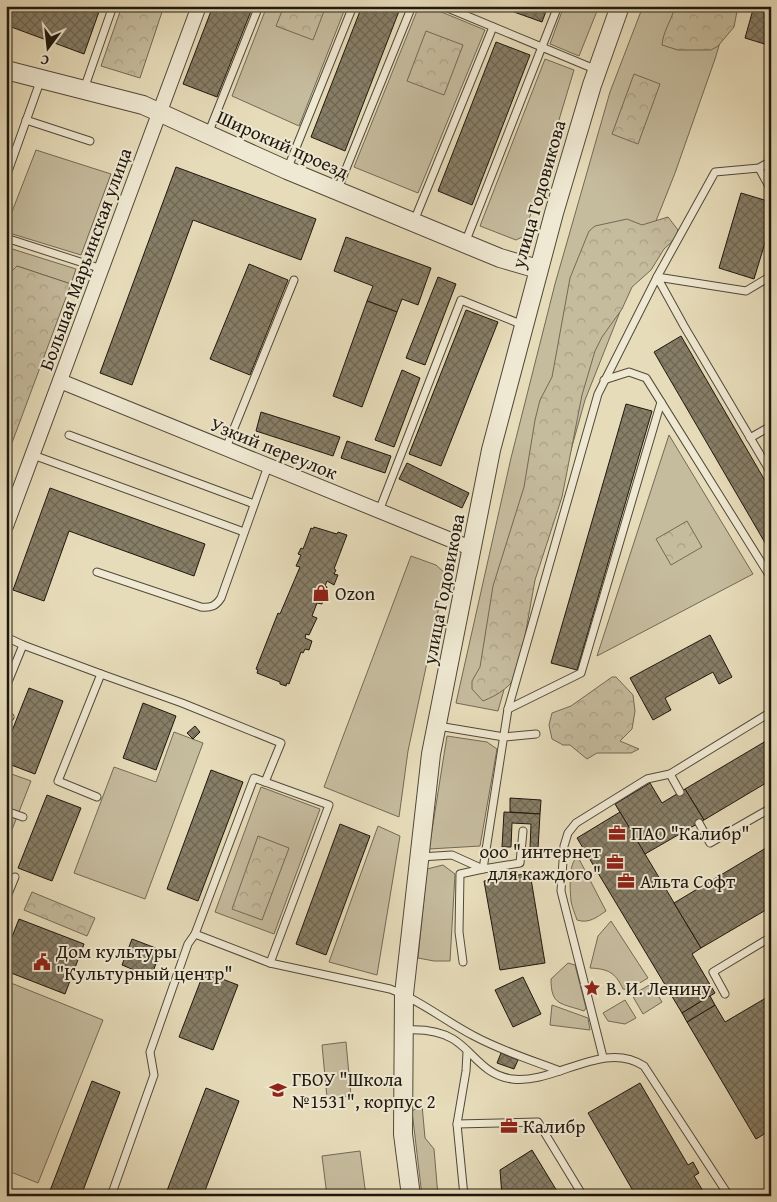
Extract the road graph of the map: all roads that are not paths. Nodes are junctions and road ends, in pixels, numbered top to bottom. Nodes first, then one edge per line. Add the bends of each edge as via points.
1 (113, 6) edge
2 (200, 6) edge
3 (259, 6) edge
4 (353, 6) edge
5 (412, 6) edge
6 (443, 6) edge
7 (558, 6) edge
8 (620, 6) edge
9 (493, 27) junction
10 (542, 48) junction
11 (6, 70) edge
12 (597, 70) junction
13 (41, 79) junction
14 (84, 89) junction
15 (160, 112) junction
16 (26, 120) junction
17 (208, 134) junction
18 (90, 141) dead end
19 (771, 161) edge
20 (758, 168) junction
21 (287, 170) junction
22 (6, 177) edge
23 (771, 190) edge
24 (337, 191) junction
25 (413, 222) junction
26 (6, 238) edge
27 (465, 244) junction
28 (102, 268) junction
29 (538, 269) junction
30 (771, 276) edge
31 (657, 277) junction
32 (294, 280) dead end
33 (524, 325) junction
34 (604, 380) junction
35 (60, 381) junction
36 (661, 402) junction
37 (771, 426) edge
38 (69, 435) dead end
39 (750, 438) junction
40 (226, 448) junction
41 (33, 454) junction
42 (268, 466) junction
43 (771, 473) edge
44 (254, 504) junction
45 (379, 511) junction
46 (6, 524) edge
47 (244, 532) junction
48 (473, 549) junction
49 (97, 572) dead end
50 (771, 578) edge
51 (6, 637) edge
52 (23, 645) junction
53 (101, 674) junction
54 (6, 687) edge
55 (508, 709) junction
56 (771, 712) edge
57 (437, 726) junction
58 (536, 734) dead end
59 (504, 737) junction
60 (670, 774) junction
61 (265, 782) junction
62 (680, 792) dead end
63 (97, 796) dead end
64 (771, 808) edge
65 (6, 811) edge
66 (23, 817) dead end
67 (698, 823) dead end
68 (523, 831) dead end
69 (420, 857) junction
70 (483, 869) junction
71 (15, 877) dead end
72 (6, 900) edge
73 (196, 934) junction
74 (771, 937) edge
75 (463, 962) dead end
76 (270, 963) junction
77 (404, 994) junction
78 (726, 994) dead end
79 (404, 1030) junction
80 (467, 1052) junction
81 (603, 1057) junction
82 (560, 1071) junction
83 (457, 1124) junction
84 (111, 1196) edge
85 (411, 1196) edge
86 (464, 1196) edge
87 (583, 1196) edge
88 (729, 1196) edge

1 - 14 lane
2 - 15 street, Большая Марьинская улица
3 - 17 lane
4 - 21 lane
5 - 24 lane
6 - 9 lane
7 - 10 lane
8 - 12 street, улица Годовикова
9 - 10 lane
9 - 25 lane
10 - 12 lane
10 - 27 lane
11 - 13 street, Широкий проезд
12 - 29 street, улица Годовикова
13 - 14 street, Широкий проезд
13 - 16 lane
14 - 15 street, Широкий проезд
15 - 17 street, Широкий проезд
15 - 28 street, Большая Марьинская улица
16 - 18 lane
16 - 22 lane
17 - 21 street, Широкий проезд
19 - 20 lane
20 - 23 lane
20 - 31 lane via 715,172
21 - 24 street, Широкий проезд
24 - 25 street, Широкий проезд
25 - 27 street, Широкий проезд
26 - 28 lane
27 - 29 street, Широкий проезд
28 - 35 street, Большая Марьинская улица
29 - 33 street, улица Годовикова
30 - 31 lane via 746,291
31 - 34 lane
31 - 39 lane
32 - 40 lane
33 - 45 lane via 461,300
33 - 48 street, улица Годовикова via 492,450
34 - 36 lane via 629,372 646,378
34 - 55 lane
35 - 40 street, Узкий переулок
35 - 41 street, Большая Марьинская улица
36 - 50 lane
36 - 55 lane via 581,673
37 - 39 lane
38 - 44 lane
39 - 43 lane
40 - 42 street, Узкий переулок
41 - 46 street, Большая Марьинская улица
41 - 47 lane
42 - 44 lane
42 - 45 street, Узкий переулок
44 - 47 lane
45 - 48 street, Узкий переулок
47 - 49 lane via 221,598 208,608
48 - 57 street, улица Годовикова
51 - 52 lane
52 - 53 lane
52 - 54 lane
53 - 61 lane via 281,742
53 - 63 lane via 58,781
55 - 59 lane
56 - 60 lane
57 - 59 lane
57 - 69 street, улица Годовикова
58 - 59 lane
59 - 70 lane
60 - 62 lane
60 - 81 lane via 647,779 576,823 564,846 561,891
61 - 73 lane via 254,778
61 - 76 lane via 328,805
64 - 67 lane via 710,843
65 - 66 lane
68 - 70 lane via 520,863
69 - 70 lane via 452,855
69 - 77 street, улица Годовикова
70 - 75 lane via 460,874 459,932
71 - 72 lane
73 - 76 lane
73 - 84 lane via 188,944 150,1052 154,1075
74 - 78 lane via 713,972
76 - 77 lane
77 - 79 street, улица Годовикова
77 - 82 lane via 473,1036
79 - 80 lane via 438,1032
79 - 85 street, улица Годовикова via 403,1134
80 - 82 lane via 489,1072 512,1079 536,1079
80 - 83 lane
81 - 82 lane
81 - 88 lane via 630,1060 644,1066
83 - 86 lane
83 - 87 lane via 538,1122

